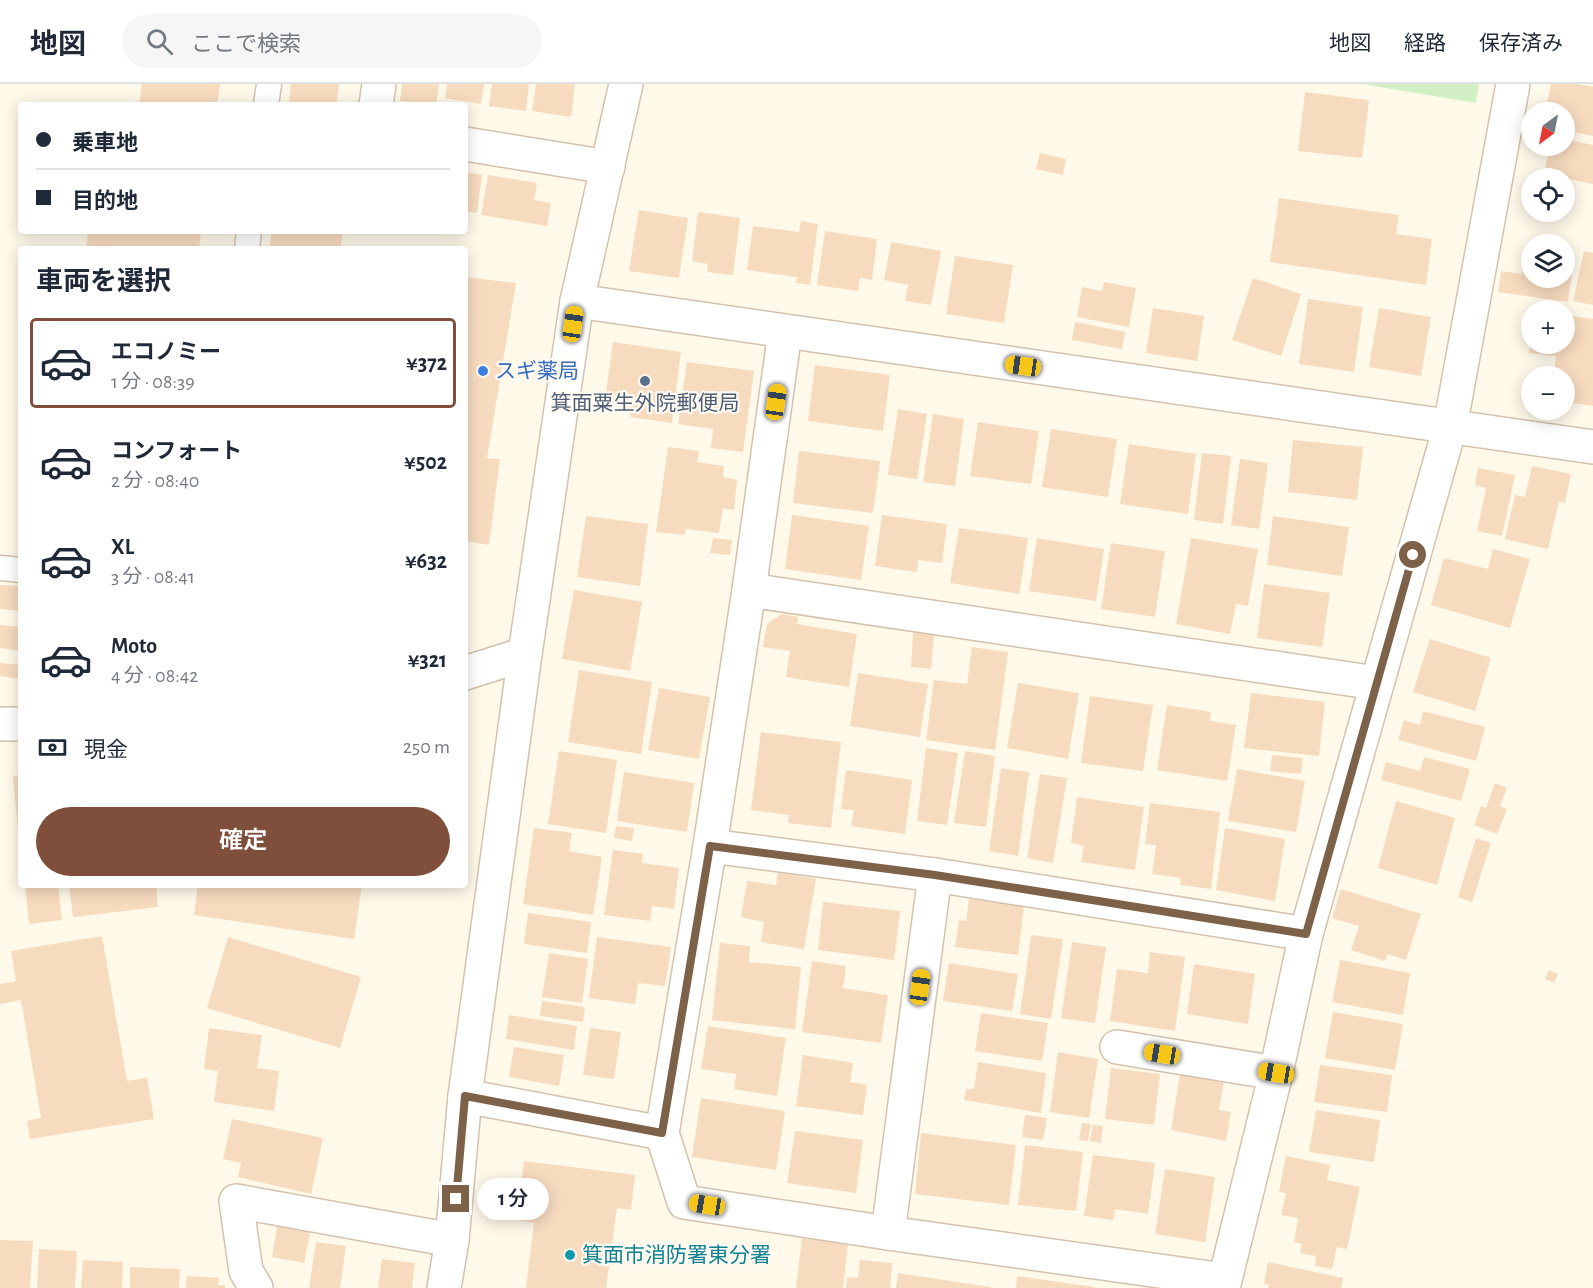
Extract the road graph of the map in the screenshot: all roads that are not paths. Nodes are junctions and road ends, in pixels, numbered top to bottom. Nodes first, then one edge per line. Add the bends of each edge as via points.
1 (269, 84) edge
2 (379, 84) edge
3 (627, 84) edge
4 (1513, 84) edge
5 (266, 102) edge
6 (376, 102) edge
7 (468, 144) edge
8 (608, 167) junction
9 (577, 301) junction
10 (785, 332) junction
11 (1450, 427) junction
12 (1593, 447) edge
13 (0, 568) edge
14 (18, 570) edge
15 (749, 590) junction
16 (525, 654) junction
17 (468, 672) edge
18 (1376, 683) junction
19 (0, 724) edge
20 (18, 724) edge
21 (710, 846) junction
22 (935, 875) junction
23 (1306, 934) junction
24 (1117, 1047) dead end
25 (1276, 1073) junction
26 (465, 1096) junction
27 (662, 1133) junction
28 (888, 1233) junction
29 (452, 1240) junction
30 (1223, 1284) edge
31 (256, 1288) edge
32 (444, 1288) edge

1 - 5 lane
2 - 6 street
3 - 8 street
4 - 11 street
7 - 8 street
8 - 9 street
9 - 10 street
9 - 16 street
10 - 11 street
10 - 15 street
11 - 12 street
11 - 18 street
13 - 14 lane
15 - 18 street
15 - 21 street
16 - 17 street
16 - 26 street
18 - 23 street
19 - 20 street
21 - 22 street
21 - 27 street
22 - 23 street
22 - 28 street
23 - 25 street
24 - 25 street
25 - 30 street
26 - 27 street
26 - 29 street
27 - 28 street via 684,1202
28 - 30 street
29 - 31 street via 236,1201 246,1271
29 - 32 street

